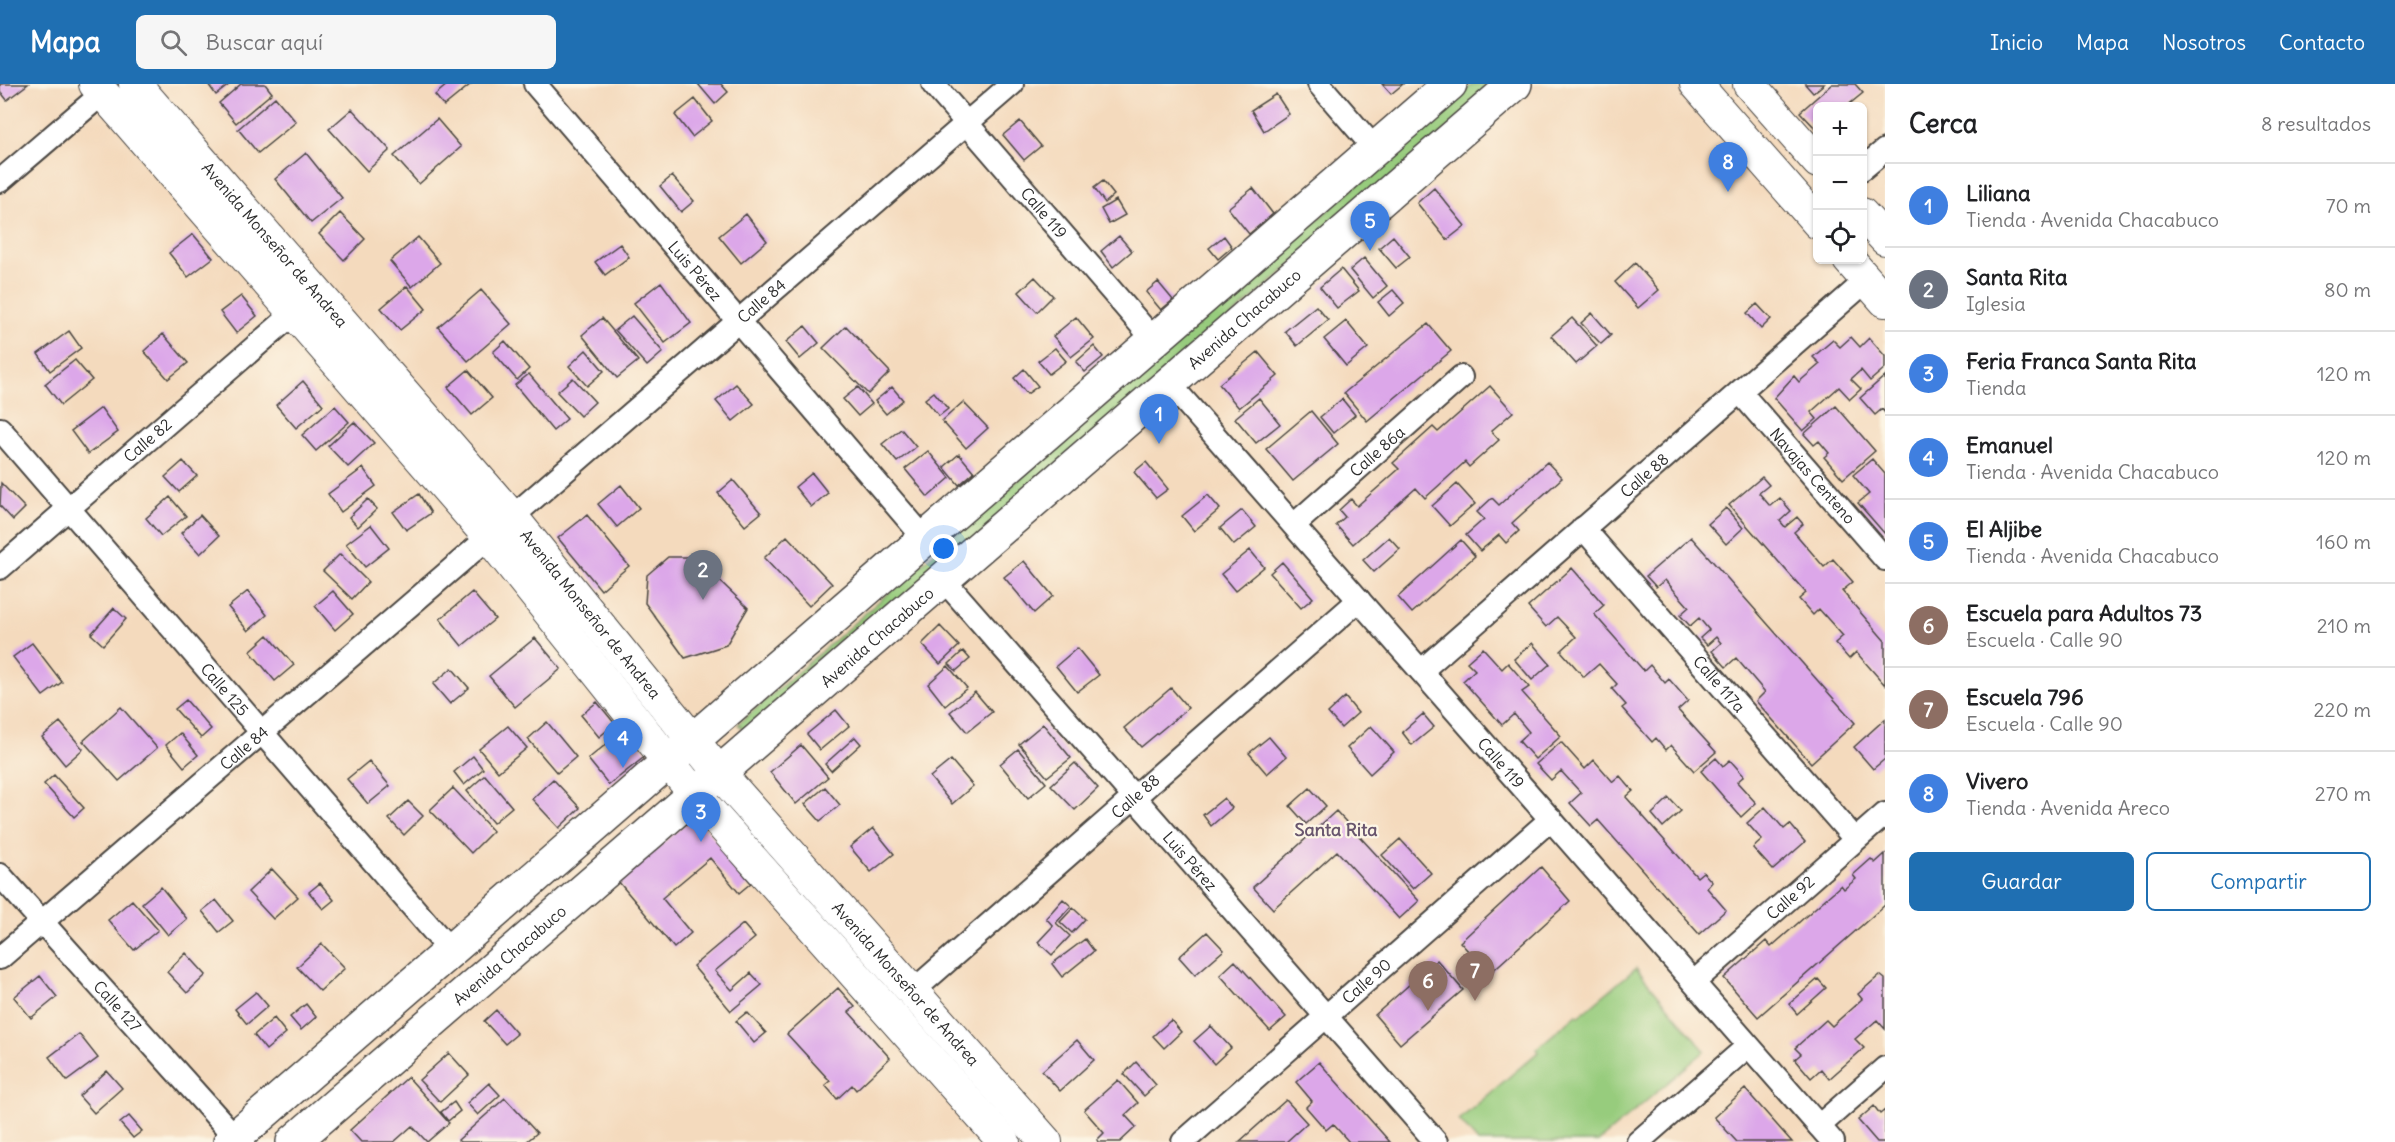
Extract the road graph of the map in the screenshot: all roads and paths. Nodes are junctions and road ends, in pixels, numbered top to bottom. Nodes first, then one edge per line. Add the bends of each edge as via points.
1 (135, 84) edge
2 (536, 84) edge
3 (933, 84) edge
4 (1012, 84) edge
5 (1319, 84) edge
6 (1450, 84) edge
7 (1515, 84) edge
8 (1696, 84) edge
9 (1749, 84) edge
10 (99, 88) edge
11 (966, 123) junction
12 (1375, 149) junction
13 (1885, 150) edge
14 (1813, 156) edge
15 (1867, 166) edge
16 (0, 181) edge
17 (1813, 217) edge
18 (1867, 219) edge
19 (1885, 239) edge
20 (1867, 280) edge
21 (294, 313) junction
22 (737, 321) junction
23 (1154, 340) junction
24 (1461, 377) dead end
25 (1168, 382) junction
26 (1740, 392) junction
27 (0, 429) edge
28 (68, 509) junction
29 (512, 517) junction
30 (1294, 525) junction
31 (1583, 528) junction
32 (489, 537) junction
33 (925, 539) junction
34 (1885, 559) edge
35 (0, 568) edge
36 (944, 579) junction
37 (1359, 600) junction
38 (1421, 671) junction
39 (263, 732) junction
40 (681, 752) junction
41 (721, 775) junction
42 (696, 796) junction
43 (1135, 796) junction
44 (1885, 814) edge
45 (1551, 819) junction
46 (1855, 839) junction
47 (0, 875) edge
48 (42, 922) junction
49 (449, 949) junction
50 (0, 958) edge
51 (1694, 982) junction
52 (912, 992) junction
53 (1326, 1016) junction
54 (1748, 1046) junction
55 (1885, 1068) edge
56 (1826, 1134) edge
57 (233, 1140) edge
58 (293, 1142) edge
59 (1004, 1142) edge
60 (1046, 1142) edge
61 (1183, 1142) edge
62 (1436, 1142) edge
63 (1638, 1142) edge

1 - 29 main road, Avenida Monseñor de Andrea
2 - 22 street, Luis Pérez
3 - 11 street, Calle 119
4 - 11 street, Calle 84
5 - 12 street
6 - 12 main road
7 - 25 main road, Avenida Chacabuco
8 - 17 main road
9 - 14 main road
10 - 16 street
10 - 21 main road, Avenida Monseñor de Andrea
11 - 22 street, Calle 84
11 - 23 street, Calle 119
12 - 23 main road
13 - 15 street
18 - 19 main road
20 - 26 street, Calle 88
21 - 28 street, Calle 82
21 - 32 main road, Avenida Monseñor de Andrea
22 - 29 street, Calle 84
22 - 33 street, Luis Pérez
23 - 33 main road
24 - 30 street, Calle 86a
25 - 30 street, Calle 119
25 - 36 main road, Avenida Chacabuco
26 - 31 street, Calle 88
26 - 34 street, Navajas Centeno
27 - 28 street, Calle 125
28 - 35 street, Calle 82
28 - 39 street, Calle 125
29 - 40 main road, Avenida Monseñor de Andrea
30 - 37 street, Calle 119
31 - 38 street, Calle 88
31 - 46 street, Calle 117a
32 - 39 street, Calle 84
32 - 40 main road, Avenida Monseñor de Andrea
33 - 40 main road
36 - 41 main road, Avenida Chacabuco
36 - 43 street, Luis Pérez
37 - 38 street, Calle 119
37 - 43 street, Calle 88
38 - 45 street, Calle 119
39 - 48 street, Calle 84
39 - 49 street, Calle 125
40 - 41 main road, Avenida Monseñor de Andrea
40 - 42 main road, Avenida Monseñor de Andrea
40 - 49 main road
41 - 42 main road, Avenida Chacabuco
41 - 52 main road, Avenida Monseñor de Andrea
42 - 58 main road, Avenida Chacabuco
42 - 59 main road, Avenida Monseñor de Andrea
43 - 52 street, Calle 88
43 - 53 street, Luis Pérez
44 - 46 street, Calle 92
45 - 51 street, Calle 119
45 - 53 street, Calle 90
46 - 51 street, Calle 92
47 - 48 street, Calle 127
48 - 50 street, Calle 84
48 - 57 street, Calle 127
49 - 57 main road
51 - 54 street, Calle 119
52 - 60 main road, Avenida Monseñor de Andrea
53 - 61 street, Calle 90
53 - 62 street, Luis Pérez
54 - 56 street, Calle 119
54 - 63 street
55 - 56 street

